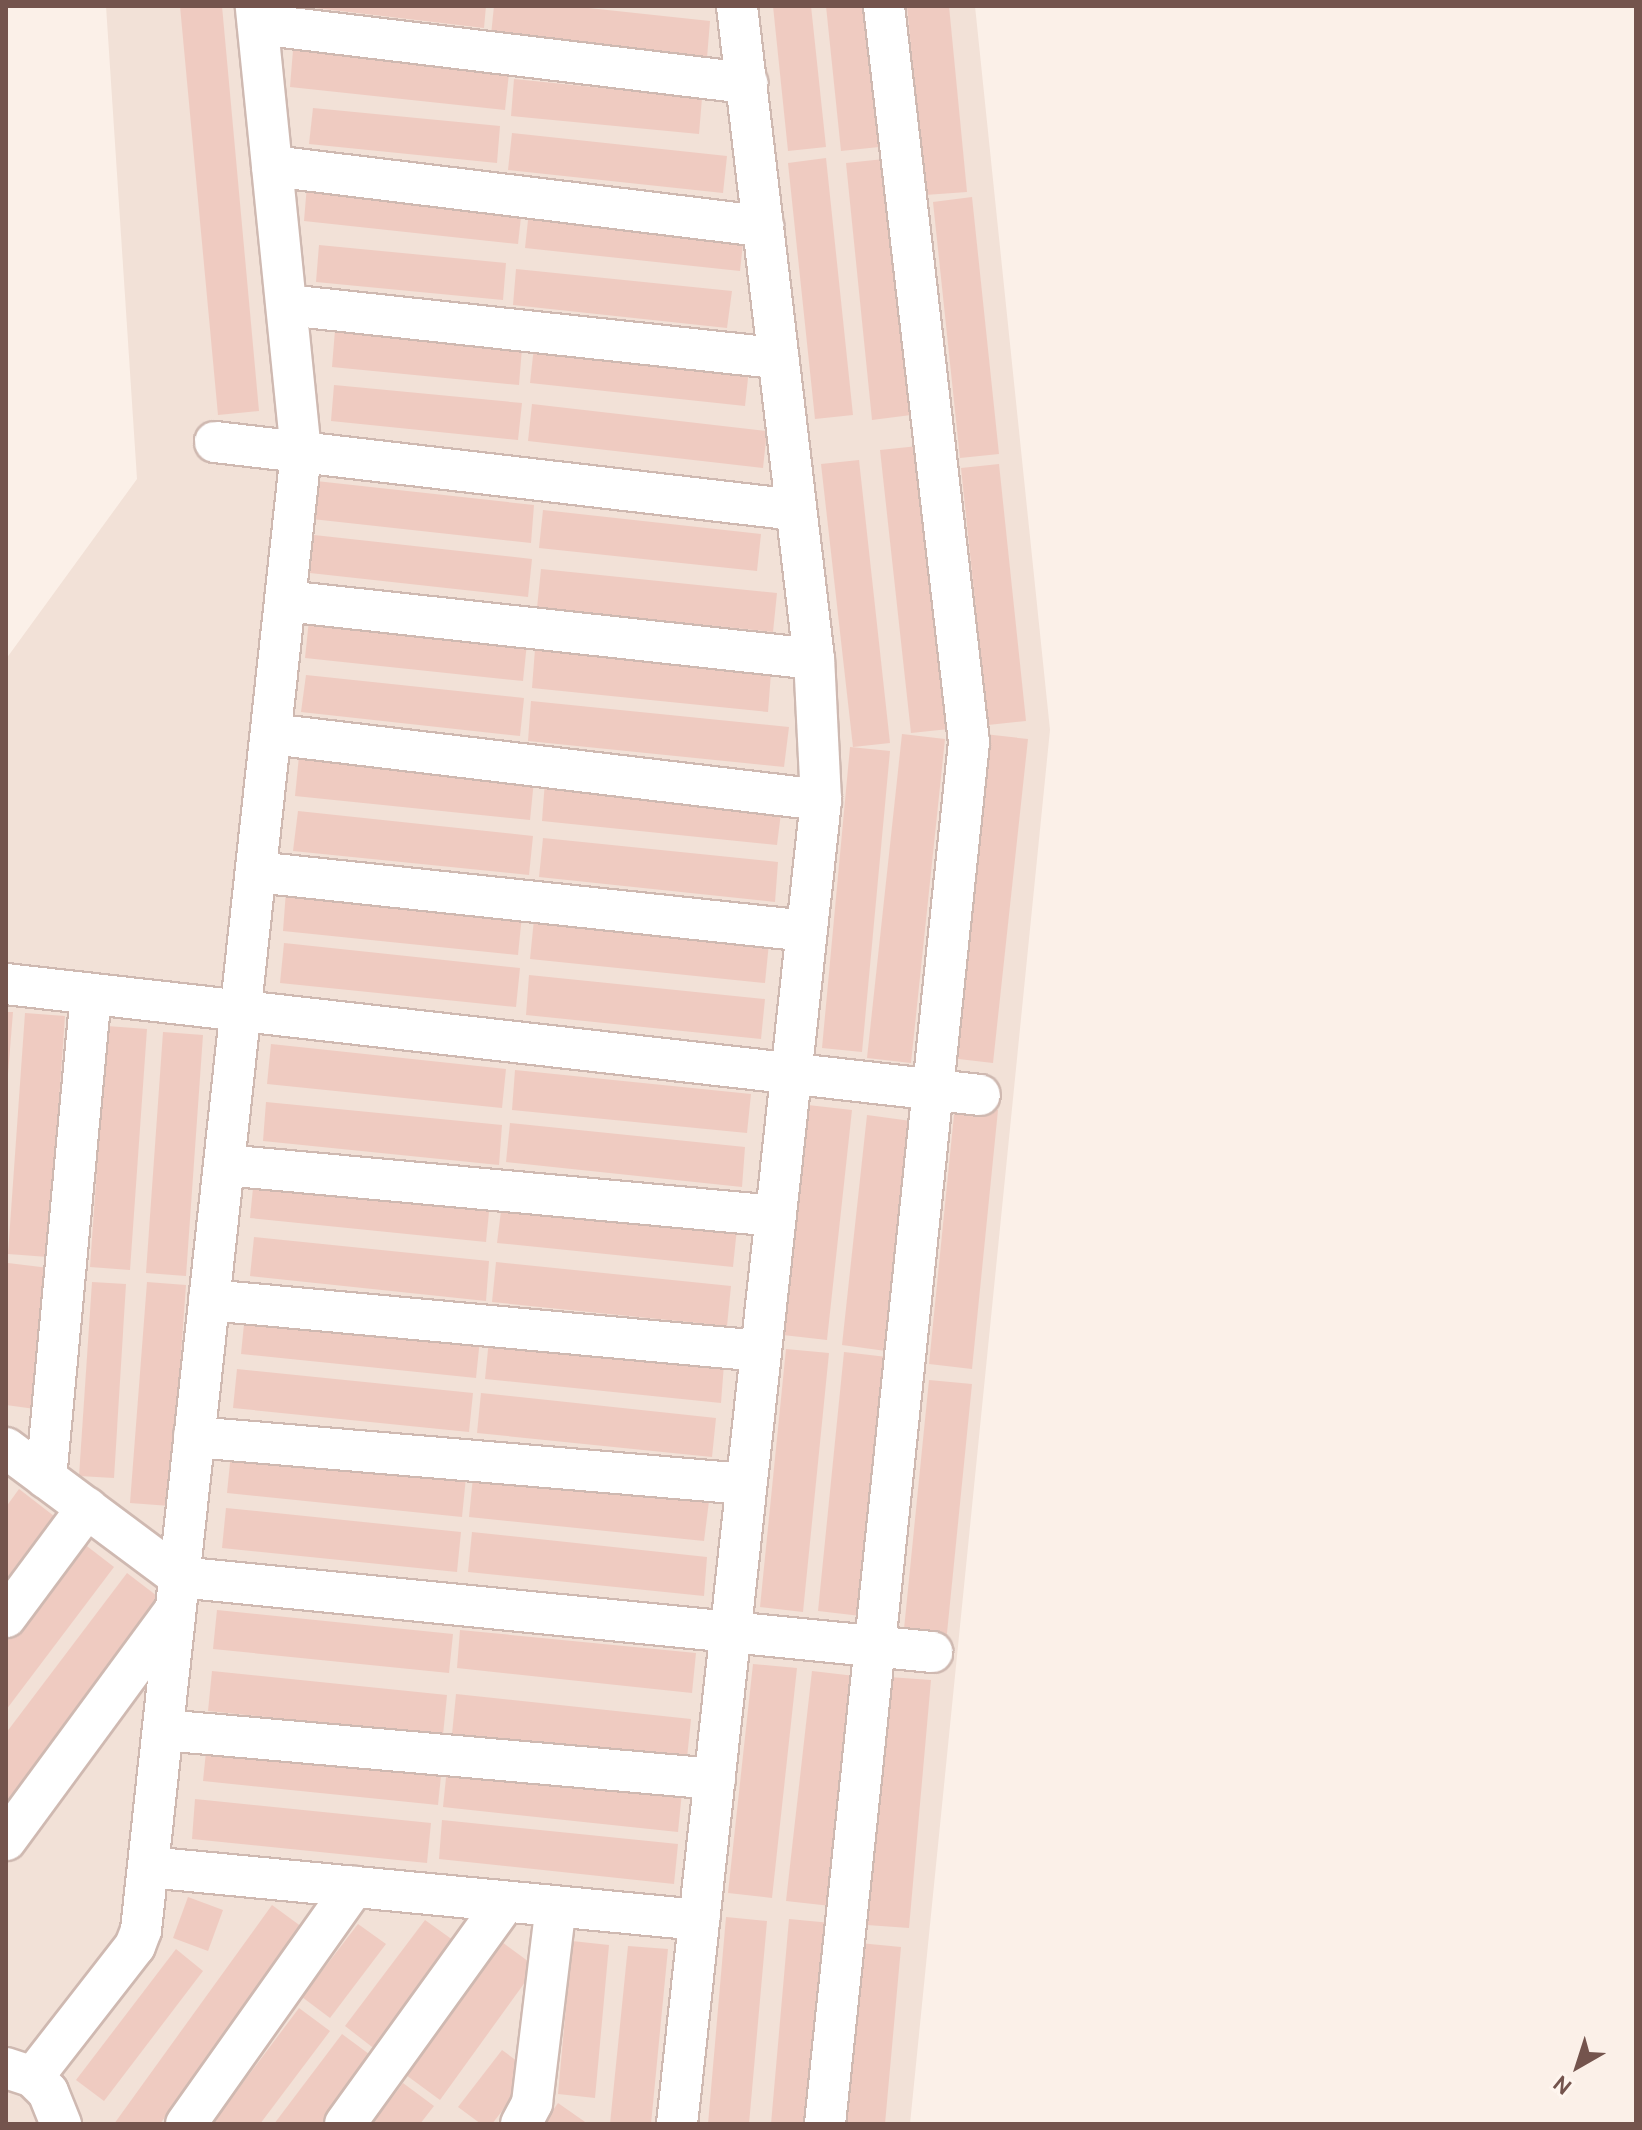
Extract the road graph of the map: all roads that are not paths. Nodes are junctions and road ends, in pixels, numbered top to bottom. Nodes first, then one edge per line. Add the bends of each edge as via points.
1 (737, 6) edge
2 (884, 6) edge
3 (257, 15) edge
4 (747, 83) junction
5 (272, 166) junction
6 (763, 226) junction
7 (287, 305) junction
8 (778, 358) junction
9 (215, 442) dead end
10 (301, 452) junction
11 (796, 510) junction
12 (285, 601) junction
13 (814, 659) junction
14 (271, 734) junction
15 (821, 800) junction
16 (256, 872) junction
17 (807, 931) junction
18 (6, 984) edge
19 (91, 996) junction
20 (241, 1012) junction
21 (791, 1074) junction
22 (930, 1089) junction
23 (980, 1095) dead end
24 (224, 1165) junction
25 (776, 1216) junction
26 (209, 1300) junction
27 (761, 1351) junction
28 (194, 1437) junction
29 (6, 1448) edge
30 (46, 1478) junction
31 (746, 1484) junction
32 (87, 1508) junction
33 (177, 1593) junction
34 (6, 1617) edge
35 (731, 1632) junction
36 (876, 1647) junction
37 (932, 1652) dead end
38 (163, 1730) junction
39 (715, 1779) junction
40 (6, 1840) edge
41 (148, 1867) junction
42 (354, 1887) junction
43 (505, 1902) junction
44 (556, 1906) junction
45 (699, 1920) junction
46 (19, 2073) edge
47 (61, 2124) edge
48 (186, 2124) edge
49 (345, 2124) edge
50 (521, 2124) edge
51 (677, 2124) edge
52 (825, 2124) edge

1 - 4 street
2 - 22 street via 969,742
3 - 4 street
3 - 5 street
4 - 6 street
5 - 6 street
5 - 7 street
6 - 8 street
7 - 8 street
7 - 10 street
8 - 11 street
9 - 10 street
10 - 11 street
10 - 12 street
11 - 13 street
12 - 13 street
12 - 14 street
13 - 15 street
14 - 15 street
14 - 16 street
15 - 17 street
16 - 17 street
16 - 20 street
17 - 21 street
18 - 19 street
19 - 20 street
19 - 30 street
20 - 21 street
20 - 24 street
21 - 22 street
21 - 25 street
22 - 23 street
22 - 36 street
24 - 25 street
24 - 26 street
25 - 27 street
26 - 27 street
26 - 28 street
27 - 31 street
28 - 31 street
28 - 33 street
29 - 30 street
30 - 32 street
31 - 35 street
32 - 33 street
32 - 34 street
33 - 35 street
33 - 38 street
33 - 40 street
35 - 36 street
35 - 39 street
36 - 37 street
36 - 52 street
38 - 39 street
38 - 41 street
39 - 45 street
41 - 42 street
41 - 46 street via 135,1946
42 - 43 street
42 - 48 street
43 - 44 street
43 - 49 street
44 - 45 street
44 - 50 street via 532,2103
45 - 51 street
46 - 47 street via 48,2092

